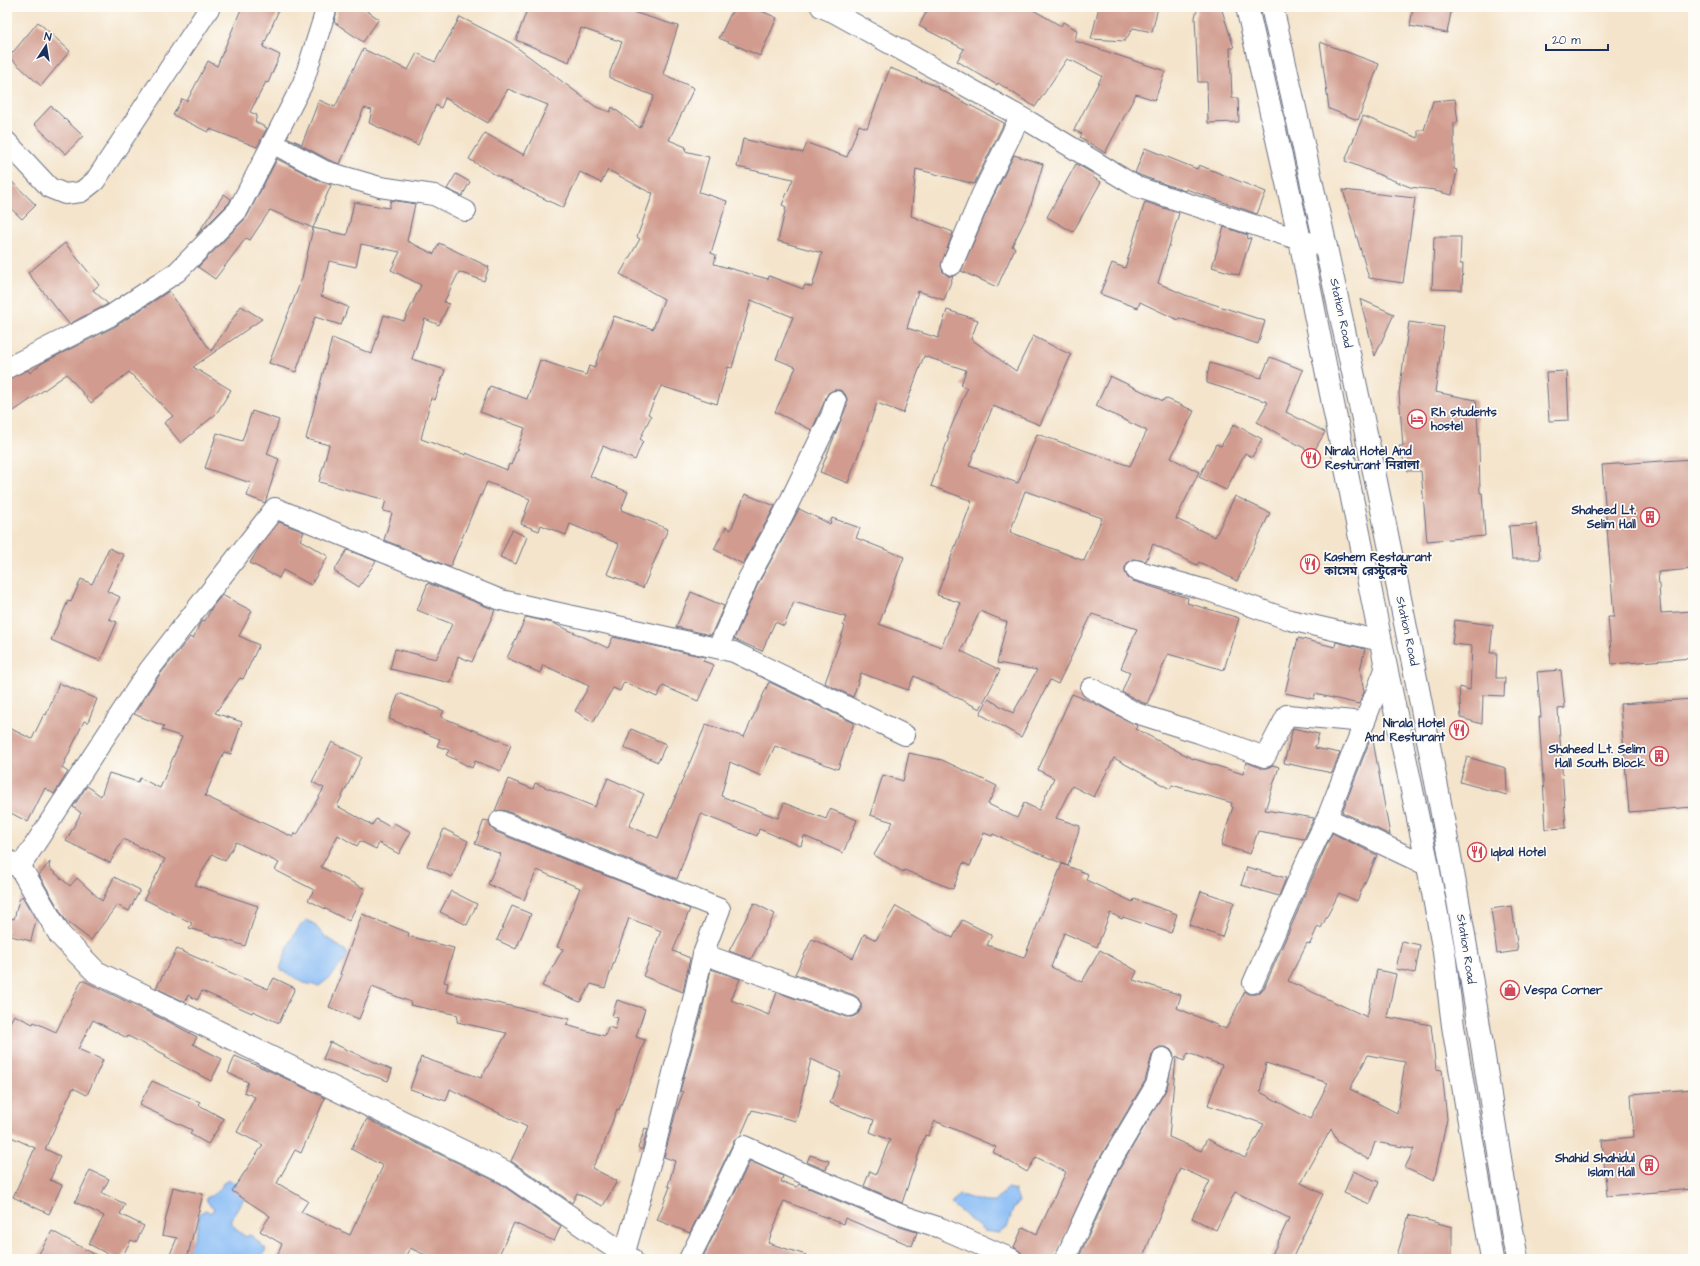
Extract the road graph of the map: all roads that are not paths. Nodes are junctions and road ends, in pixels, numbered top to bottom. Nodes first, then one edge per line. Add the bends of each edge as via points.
1 (210, 7) edge
2 (327, 7) edge
3 (820, 7) edge
4 (1248, 7) edge
5 (1272, 7) edge
6 (1020, 117) junction
7 (7, 142) edge
8 (272, 143) junction
9 (466, 211) dead end
10 (1300, 240) junction
11 (1327, 246) junction
12 (952, 266) dead end
13 (7, 368) edge
14 (836, 401) dead end
15 (1136, 570) dead end
16 (1381, 641) junction
17 (718, 648) junction
18 (1386, 668) junction
19 (1091, 688) dead end
20 (1365, 722) junction
21 (906, 735) dead end
22 (1327, 818) junction
23 (500, 821) dead end
24 (13, 864) edge
25 (1428, 866) junction
26 (703, 954) junction
27 (1253, 983) dead end
28 (850, 1006) dead end
29 (1163, 1058) dead end
30 (626, 1257) edge
31 (689, 1259) edge
32 (1012, 1259) edge
33 (1065, 1259) edge
34 (1492, 1259) edge
35 (1517, 1259) edge

1 - 7 street via 96,181 81,192 65,194 50,188
2 - 8 street via 303,82
3 - 6 street via 890,43
4 - 10 main road, Station Road
5 - 11 main road, Station Road
6 - 10 street via 1137,187
6 - 12 street via 982,194
8 - 9 street via 325,171 380,187 434,195
8 - 13 street via 238,210 177,272 110,316
10 - 11 street
10 - 16 main road, Station Road
11 - 35 main road, Station Road via 1416,672 1454,878
14 - 17 street via 783,515 748,580
15 - 16 street via 1206,590 1290,620
16 - 18 main road, Station Road
17 - 21 street via 740,655
17 - 24 street via 501,600 275,508 149,670
18 - 20 street
18 - 25 main road, Station Road
19 - 20 street via 1136,713 1265,757 1287,715
20 - 22 street
22 - 25 street
22 - 27 street
23 - 26 street via 720,910
24 - 30 main road via 60,935 96,972 505,1172
25 - 34 main road, Station Road
26 - 28 street
26 - 30 street
29 - 33 street via 1156,1085 1108,1166
31 - 32 street via 744,1146 904,1216 941,1228

